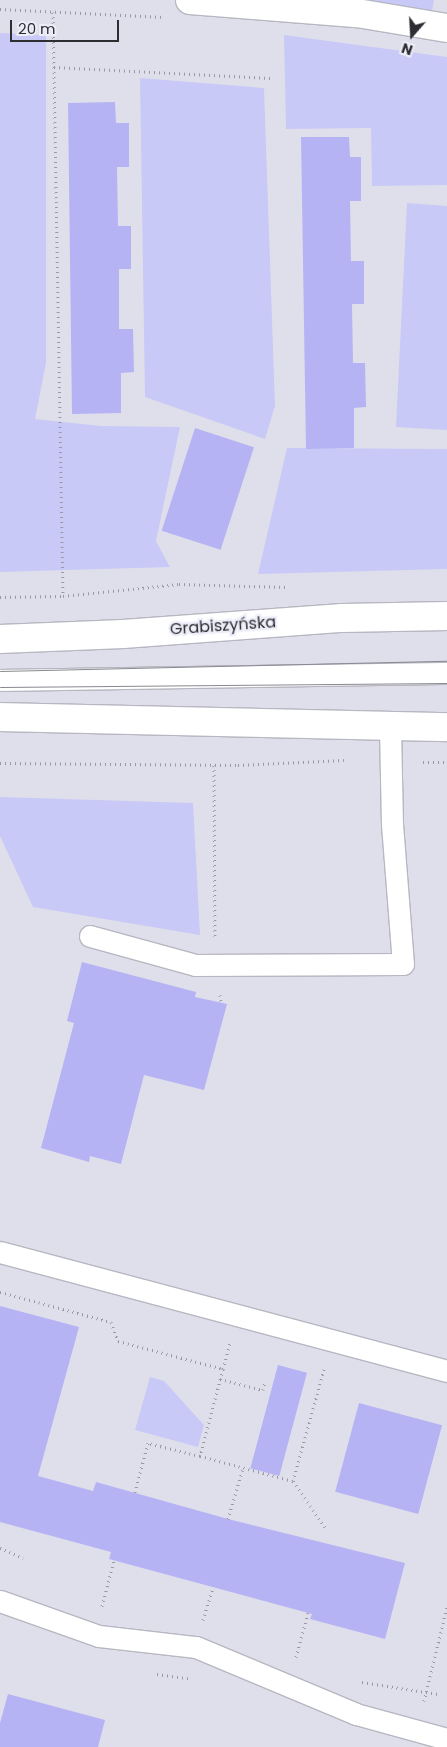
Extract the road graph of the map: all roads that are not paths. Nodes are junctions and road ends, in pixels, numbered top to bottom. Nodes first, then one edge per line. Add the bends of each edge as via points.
1 (190, 0) edge
2 (242, 2) edge
3 (447, 28) edge
4 (447, 616) edge
5 (0, 639) edge
6 (447, 673) edge
7 (0, 680) edge
8 (0, 717) edge
9 (447, 727) edge
10 (390, 728) junction
11 (90, 936) dead end
12 (0, 1252) edge
13 (447, 1371) edge
14 (0, 1601) edge
15 (447, 1739) edge

1 - 2 main road
2 - 3 main road via 357,12
4 - 5 main road, Grabiszyńska via 342,618 123,634
6 - 7 lane
8 - 10 main road
9 - 10 main road
10 - 11 lane via 392,824 404,964 195,965
12 - 13 lane
14 - 15 lane via 94,1634 196,1647 356,1714

